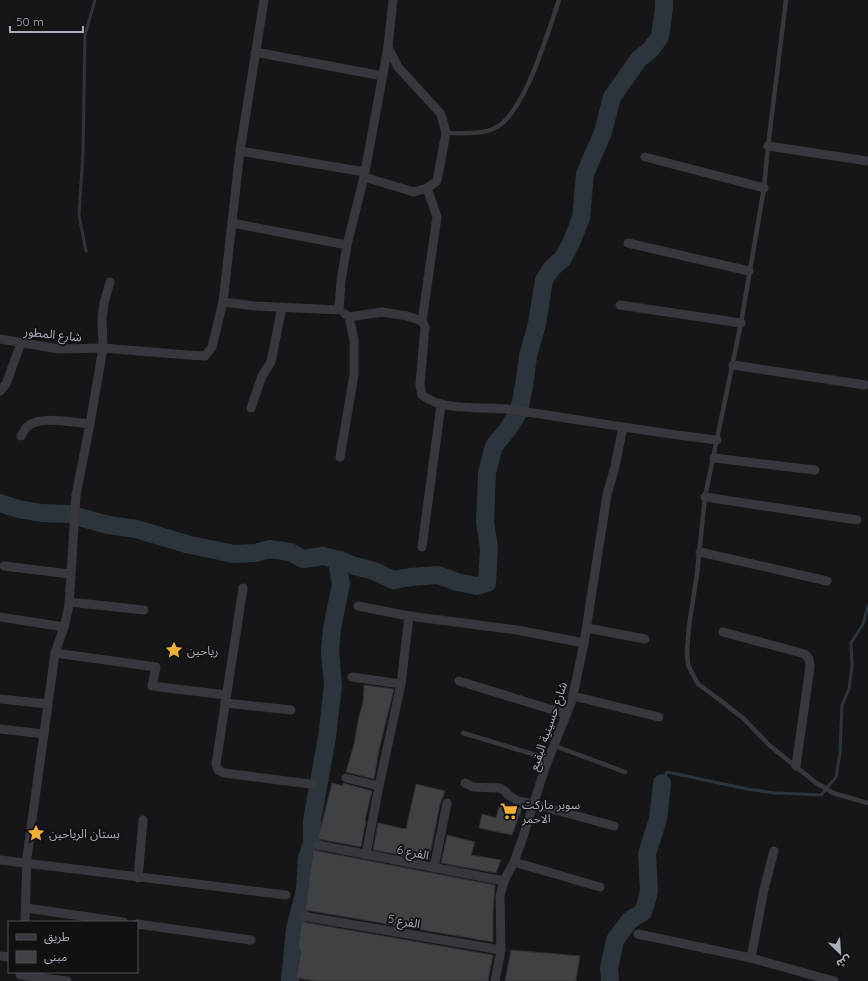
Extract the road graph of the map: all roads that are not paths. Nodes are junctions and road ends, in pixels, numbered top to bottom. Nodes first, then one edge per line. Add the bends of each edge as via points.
1 (264, 0) edge
2 (392, 0) edge
3 (559, 0) edge
4 (786, 0) edge
5 (388, 47) junction
6 (255, 52) junction
7 (383, 76) junction
8 (446, 133) junction
9 (768, 146) junction
10 (240, 151) junction
11 (645, 157) dead end
12 (868, 161) edge
13 (364, 174) junction
14 (427, 188) junction
15 (764, 188) junction
16 (232, 223) junction
17 (628, 243) dead end
18 (347, 245) junction
19 (749, 271) junction
20 (110, 282) dead end
21 (223, 302) junction
22 (620, 305) dead end
23 (282, 307) junction
24 (339, 310) junction
25 (349, 317) junction
26 (422, 321) junction
27 (741, 323) junction
28 (0, 339) edge
29 (21, 343) junction
30 (103, 348) junction
31 (733, 365) junction
32 (865, 385) dead end
33 (0, 391) edge
34 (441, 405) junction
35 (251, 408) dead end
36 (90, 424) junction
37 (622, 427) junction
38 (21, 436) dead end
39 (718, 440) junction
40 (340, 458) dead end
41 (714, 458) junction
42 (815, 470) dead end
43 (705, 497) junction
44 (857, 520) dead end
45 (422, 547) dead end
46 (700, 552) junction
47 (4, 566) dead end
48 (70, 574) junction
49 (827, 580) dead end
50 (243, 588) dead end
51 (69, 602) junction
52 (358, 606) dead end
53 (144, 610) dead end
54 (409, 616) junction
55 (0, 617) edge
56 (64, 627) junction
57 (587, 628) junction
58 (723, 632) dead end
59 (645, 638) dead end
60 (584, 643) junction
61 (55, 653) junction
62 (352, 677) dead end
63 (459, 681) dead end
64 (401, 684) junction
65 (573, 696) junction
66 (0, 699) edge
67 (226, 699) junction
68 (48, 704) junction
69 (291, 710) dead end
70 (566, 714) junction
71 (659, 717) dead end
72 (0, 729) edge
73 (463, 733) dead end
74 (44, 734) junction
75 (555, 746) junction
76 (549, 759) junction
77 (796, 766) junction
78 (625, 772) dead end
79 (346, 778) dead end
80 (465, 783) dead end
81 (310, 784) dead end
82 (379, 786) junction
83 (447, 802) dead end
84 (868, 803) edge
85 (534, 804) junction
86 (143, 820) dead end
87 (614, 826) dead end
88 (318, 845) dead end
89 (774, 851) dead end
90 (366, 855) junction
91 (0, 860) edge
92 (514, 862) junction
93 (27, 864) junction
94 (434, 868) junction
95 (138, 878) junction
96 (504, 881) junction
97 (600, 887) dead end
98 (286, 895) dead end
99 (26, 908) junction
100 (302, 916) dead end
101 (25, 921) edge
102 (116, 921) edge
103 (138, 924) edge
104 (638, 934) dead end
105 (251, 940) dead end
106 (501, 950) junction
107 (751, 958) junction
108 (20, 976) edge
109 (67, 981) edge
110 (495, 981) edge
111 (834, 981) edge

1 - 6 street
2 - 5 street
3 - 8 lane via 542,51 520,102 509,116 496,128
4 - 9 lane
5 - 7 street
5 - 8 street via 398,67 441,114
6 - 7 street
6 - 10 street
7 - 13 street
8 - 14 street via 437,181
9 - 12 street
9 - 15 lane
10 - 13 street
10 - 16 street
11 - 15 street
13 - 14 street via 414,192
13 - 18 street
14 - 26 street via 437,217
15 - 19 lane
16 - 18 street
16 - 21 street
17 - 19 street
18 - 24 street
19 - 27 lane
20 - 30 street via 104,303
21 - 23 street
21 - 30 street, شارع المطور via 212,347 205,356
22 - 27 street
23 - 24 street
23 - 35 street via 271,362 262,376
24 - 25 street
25 - 26 street via 382,312
25 - 40 street via 354,340 354,375
26 - 34 street via 425,327 420,385 422,395 429,401
27 - 31 lane
28 - 29 street, شارع المطور
29 - 30 street, شارع المطور via 59,349
29 - 33 street via 6,384
30 - 36 street
31 - 32 street
31 - 39 lane
34 - 37 street via 505,409
34 - 45 street
36 - 38 street via 46,420 28,426
36 - 48 street via 76,495
37 - 39 street
37 - 57 street, شارع حسينية البقيع via 607,495
39 - 41 lane
41 - 42 street
41 - 43 lane
43 - 44 street
43 - 46 lane
46 - 49 street
46 - 77 lane via 688,626 688,666 698,684
47 - 48 street
48 - 51 street
50 - 67 street
51 - 53 street
51 - 56 street
52 - 54 street
54 - 60 street via 517,630
54 - 64 street
55 - 56 street
56 - 61 street
57 - 59 street
57 - 60 street, شارع حسينية البقيع
58 - 77 street via 805,654 809,659
60 - 65 street, شارع حسينية البقيع
61 - 67 street via 156,667 152,686
61 - 68 street
62 - 64 street
63 - 70 street
64 - 82 street
65 - 70 street, شارع حسينية البقيع
65 - 71 street
66 - 68 street
67 - 69 street
67 - 81 street via 216,764 218,770 224,773
68 - 74 street
70 - 75 street, شارع حسينية البقيع
72 - 74 street
73 - 76 lane
74 - 93 street
75 - 76 street, شارع حسينية البقيع
75 - 78 lane
76 - 85 street, شارع حسينية البقيع
77 - 84 lane via 833,793
79 - 82 street
80 - 85 street via 473,787 500,788 518,800
82 - 90 street
83 - 94 street
85 - 87 street
85 - 92 street, شارع حسينية البقيع
86 - 95 street
88 - 90 street, الفرع 6
89 - 107 street
90 - 94 street, الفرع 6
91 - 93 street
92 - 96 street, شارع حسينية البقيع
92 - 97 street
93 - 95 street
93 - 99 street
94 - 96 street, الفرع 6
95 - 98 street
96 - 106 street, شارع حسينية البقيع via 500,896
99 - 101 street
99 - 102 street
100 - 106 street, الفرع 5
103 - 105 street
104 - 107 street
106 - 110 street, شارع حسينية البقيع
107 - 111 street
108 - 109 street

